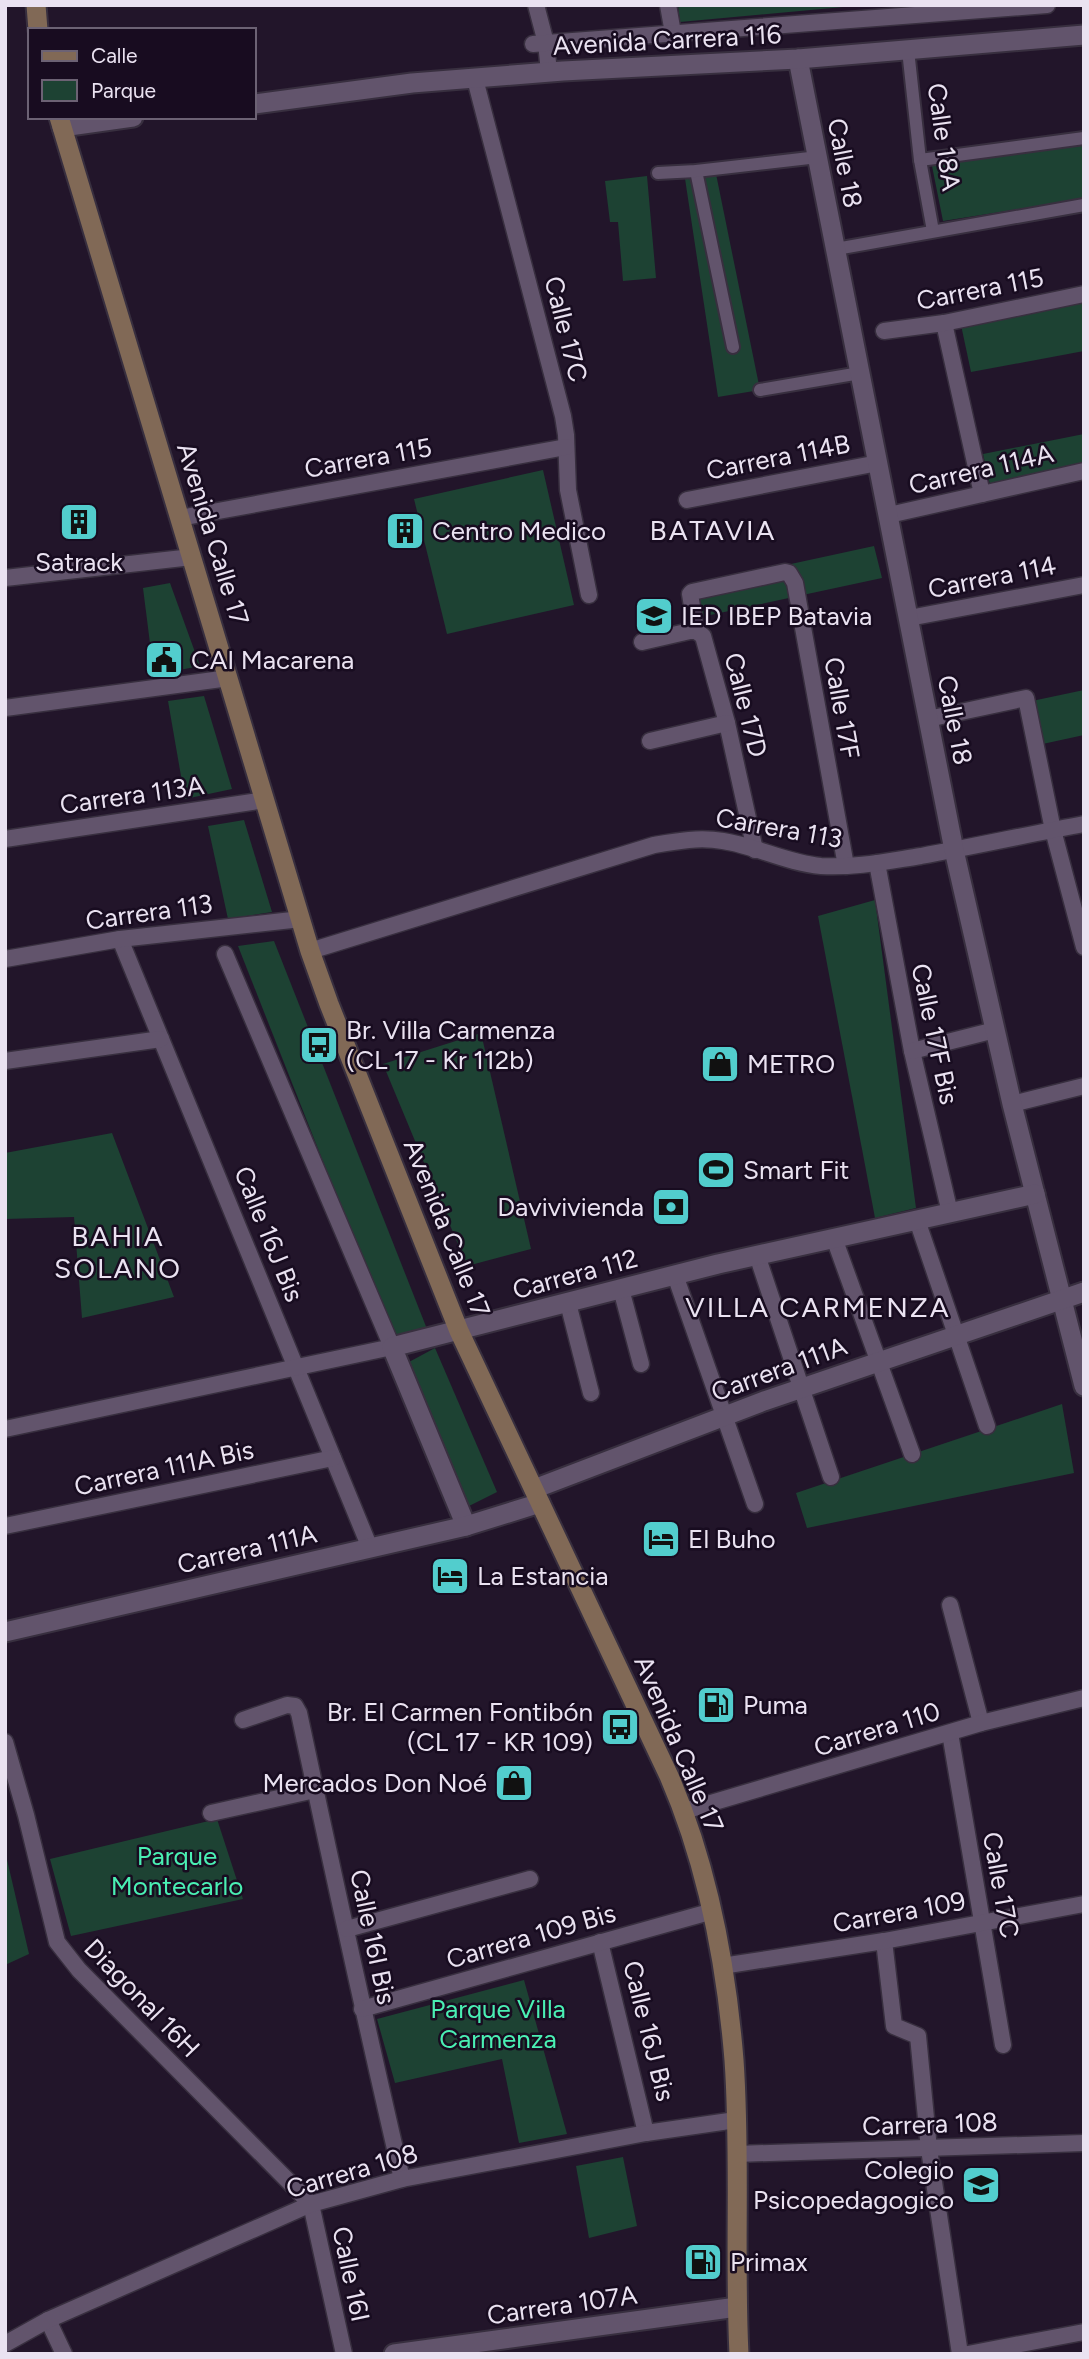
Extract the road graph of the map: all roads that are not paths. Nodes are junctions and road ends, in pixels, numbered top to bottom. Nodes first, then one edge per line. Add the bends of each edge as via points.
1 (36, 5) edge
2 (535, 5) edge
3 (668, 5) edge
4 (1047, 5) edge
5 (946, 9) edge
6 (865, 12) edge
7 (38, 28) edge
8 (673, 33) junction
9 (1084, 34) edge
10 (540, 43) junction
11 (908, 50) junction
12 (798, 59) junction
13 (542, 73) junction
14 (475, 79) junction
15 (256, 104) edge
16 (104, 119) edge
17 (61, 122) edge
18 (1084, 138) edge
19 (818, 157) junction
20 (920, 160) junction
21 (696, 171) junction
22 (658, 173) dead end
23 (1084, 205) edge
24 (933, 231) junction
25 (836, 249) junction
26 (1084, 294) edge
27 (944, 323) junction
28 (884, 331) dead end
29 (733, 347) dead end
30 (860, 373) junction
31 (760, 390) dead end
32 (565, 447) junction
33 (878, 463) junction
34 (1084, 471) edge
35 (982, 494) junction
36 (687, 500) dead end
37 (889, 516) junction
38 (180, 518) junction
39 (192, 556) junction
40 (5, 578) edge
41 (1084, 584) edge
42 (589, 594) dead end
43 (909, 618) junction
44 (696, 631) junction
45 (642, 642) dead end
46 (229, 678) junction
47 (5, 708) edge
48 (929, 719) junction
49 (727, 723) junction
50 (649, 741) dead end
51 (265, 800) junction
52 (1084, 824) edge
53 (1053, 830) junction
54 (5, 839) edge
55 (755, 850) junction
56 (954, 850) junction
57 (877, 863) junction
58 (846, 866) junction
59 (301, 919) junction
60 (120, 939) junction
61 (1084, 947) edge
62 (310, 951) junction
63 (225, 954) dead end
64 (5, 959) edge
65 (995, 1030) junction
66 (161, 1039) junction
67 (912, 1051) junction
68 (5, 1061) edge
69 (1084, 1086) edge
70 (1012, 1104) junction
71 (1035, 1194) junction
72 (950, 1213) junction
73 (916, 1220) junction
74 (834, 1238) junction
75 (757, 1255) junction
76 (675, 1275) junction
77 (621, 1289) junction
78 (1084, 1292) edge
79 (1062, 1299) junction
80 (568, 1303) junction
81 (459, 1331) junction
82 (956, 1335) junction
83 (392, 1347) junction
84 (878, 1362) junction
85 (641, 1364) dead end
86 (296, 1367) junction
87 (1084, 1386) edge
88 (801, 1388) junction
89 (590, 1393) dead end
90 (724, 1416) junction
91 (987, 1426) dead end
92 (5, 1429) edge
93 (912, 1454) dead end
94 (333, 1458) junction
95 (831, 1477) dead end
96 (537, 1496) junction
97 (755, 1504) dead end
98 (466, 1525) junction
99 (5, 1526) edge
100 (370, 1548) junction
101 (950, 1605) dead end
102 (5, 1632) edge
103 (1084, 1698) edge
104 (243, 1720) dead end
105 (981, 1723) junction
106 (950, 1733) junction
107 (5, 1742) edge
108 (315, 1790) junction
109 (684, 1811) junction
110 (211, 1814) dead end
111 (530, 1879) dead end
112 (1084, 1904) edge
113 (713, 1911) junction
114 (982, 1923) junction
115 (347, 1929) junction
116 (884, 1941) junction
117 (600, 1942) junction
118 (722, 1966) junction
119 (362, 2009) junction
120 (1003, 2045) dead end
121 (736, 2120) junction
122 (646, 2133) junction
123 (1084, 2143) edge
124 (929, 2149) junction
125 (736, 2154) junction
126 (402, 2179) junction
127 (311, 2204) junction
128 (737, 2307) junction
129 (48, 2320) junction
130 (1084, 2332) edge
131 (5, 2344) edge
132 (64, 2354) edge
133 (344, 2354) edge
134 (394, 2354) edge
135 (739, 2354) edge
136 (960, 2354) edge
137 (968, 2354) edge

1 - 7 main road
2 - 10 street
3 - 8 street
4 - 5 street
5 - 6 street
6 - 8 street
8 - 10 street
9 - 11 street, Avenida Carrera 116
10 - 13 street
11 - 12 street, Avenida Carrera 116
11 - 20 street, Calle 18A
12 - 13 street, Avenida Carrera 116
12 - 19 street, Calle 18
13 - 14 street, Avenida Carrera 116
14 - 15 street, Avenida Carrera 116
14 - 32 street, Calle 17C via 563,416
16 - 17 street
17 - 38 main road, Avenida Calle 17
18 - 20 street
19 - 21 street
19 - 25 street, Calle 18
20 - 24 street, Calle 18A
21 - 22 street
21 - 29 street
23 - 24 street
24 - 25 street
25 - 30 street, Calle 18
26 - 27 street, Carrera 115
27 - 28 street, Carrera 115
27 - 35 street
30 - 31 street
30 - 33 street, Calle 18
32 - 38 street, Carrera 115
32 - 42 street, Calle 17C via 568,490
33 - 36 street, Carrera 114B
33 - 37 street, Calle 18
34 - 35 street, Carrera 114A
35 - 37 street, Carrera 114A
37 - 43 street, Calle 18
38 - 39 main road, Avenida Calle 17
39 - 40 street
39 - 46 main road, Avenida Calle 17
41 - 43 street, Carrera 114
43 - 48 street, Calle 18
44 - 45 street, Calle 17D
44 - 49 street, Calle 17D via 703,636
44 - 58 street, Calle 17F via 692,592 789,573 795,583
46 - 47 street
46 - 51 main road, Avenida Calle 17
48 - 53 street via 1026,698
48 - 56 street, Calle 18
49 - 50 street
49 - 55 street, Calle 17D
51 - 54 street, Carrera 113A
51 - 59 main road, Avenida Calle 17
52 - 53 street, Carrera 113
53 - 56 street, Carrera 113
53 - 61 street
55 - 58 street, Carrera 113 via 795,862
55 - 62 street, Carrera 113 via 702,838 654,845
56 - 57 street, Carrera 113
56 - 65 street, Calle 18
57 - 58 street, Carrera 113
57 - 67 street, Calle 17F Bis
59 - 60 street, Carrera 113
59 - 62 main road, Avenida Calle 17
60 - 64 street, Carrera 113
60 - 66 street, Calle 16J Bis
62 - 81 main road, Avenida Calle 17
63 - 83 street
65 - 67 street
65 - 70 street, Calle 18
66 - 68 street
66 - 86 street, Calle 16J Bis
67 - 72 street, Calle 17F Bis
69 - 70 street
70 - 71 street, Calle 18
71 - 72 street, Carrera 112
71 - 79 street, Calle 18
72 - 73 street, Carrera 112
73 - 74 street, Carrera 112
73 - 82 street
74 - 75 street, Carrera 112
74 - 84 street
75 - 76 street, Carrera 112
75 - 88 street
76 - 77 street, Carrera 112
76 - 90 street
77 - 80 street, Carrera 112
77 - 85 street
78 - 79 street, Carrera 111A
79 - 82 street, Carrera 111A
79 - 87 street, Calle 18
80 - 81 street, Carrera 112
80 - 89 street
81 - 83 street, Carrera 112
81 - 96 main road, Avenida Calle 17
82 - 84 street, Carrera 111A
82 - 91 street
83 - 86 street, Carrera 112
83 - 98 street
84 - 88 street, Carrera 111A
84 - 93 street
86 - 92 street, Carrera 112
86 - 94 street, Calle 16J Bis
88 - 90 street, Carrera 111A
88 - 95 street
90 - 96 street, Carrera 111A
90 - 97 street
94 - 99 street, Carrera 111A Bis
94 - 100 street, Calle 16J Bis
96 - 98 street, Carrera 111A
96 - 109 main road, Avenida Calle 17
98 - 100 street, Carrera 111A
100 - 102 street, Carrera 111A
101 - 105 street
103 - 105 street, Carrera 110
104 - 108 street, Calle 16I Bis via 295,1706
105 - 106 street, Carrera 110
106 - 109 street, Carrera 110
106 - 114 street, Calle 17C
107 - 127 street, Diagonal 16H via 57,1942 65,1955
108 - 110 street
108 - 115 street, Calle 16I Bis
109 - 113 main road, Avenida Calle 17
111 - 115 street
112 - 114 street, Carrera 109
113 - 117 street, Carrera 109 Bis
113 - 118 main road, Avenida Calle 17
114 - 116 street, Carrera 109
114 - 120 street, Calle 17C
115 - 119 street, Calle 16I Bis
116 - 118 street, Carrera 109
116 - 124 street via 894,2026 918,2036
117 - 119 street, Carrera 109 Bis
117 - 122 street, Calle 16J Bis
118 - 121 main road, Avenida Calle 17
119 - 126 street, Calle 16I Bis
121 - 122 street, Carrera 108
121 - 125 main road, Avenida Calle 17
122 - 126 street, Carrera 108
123 - 124 street, Carrera 108
124 - 125 street, Carrera 108
124 - 136 street
125 - 128 main road, Avenida Calle 17
126 - 127 street, Carrera 108
127 - 129 street, Carrera 108
127 - 133 street, Calle 16I
128 - 134 street, Carrera 107A
128 - 135 main road, Avenida Calle 17
129 - 131 street, Carrera 108
129 - 132 street
130 - 137 street

